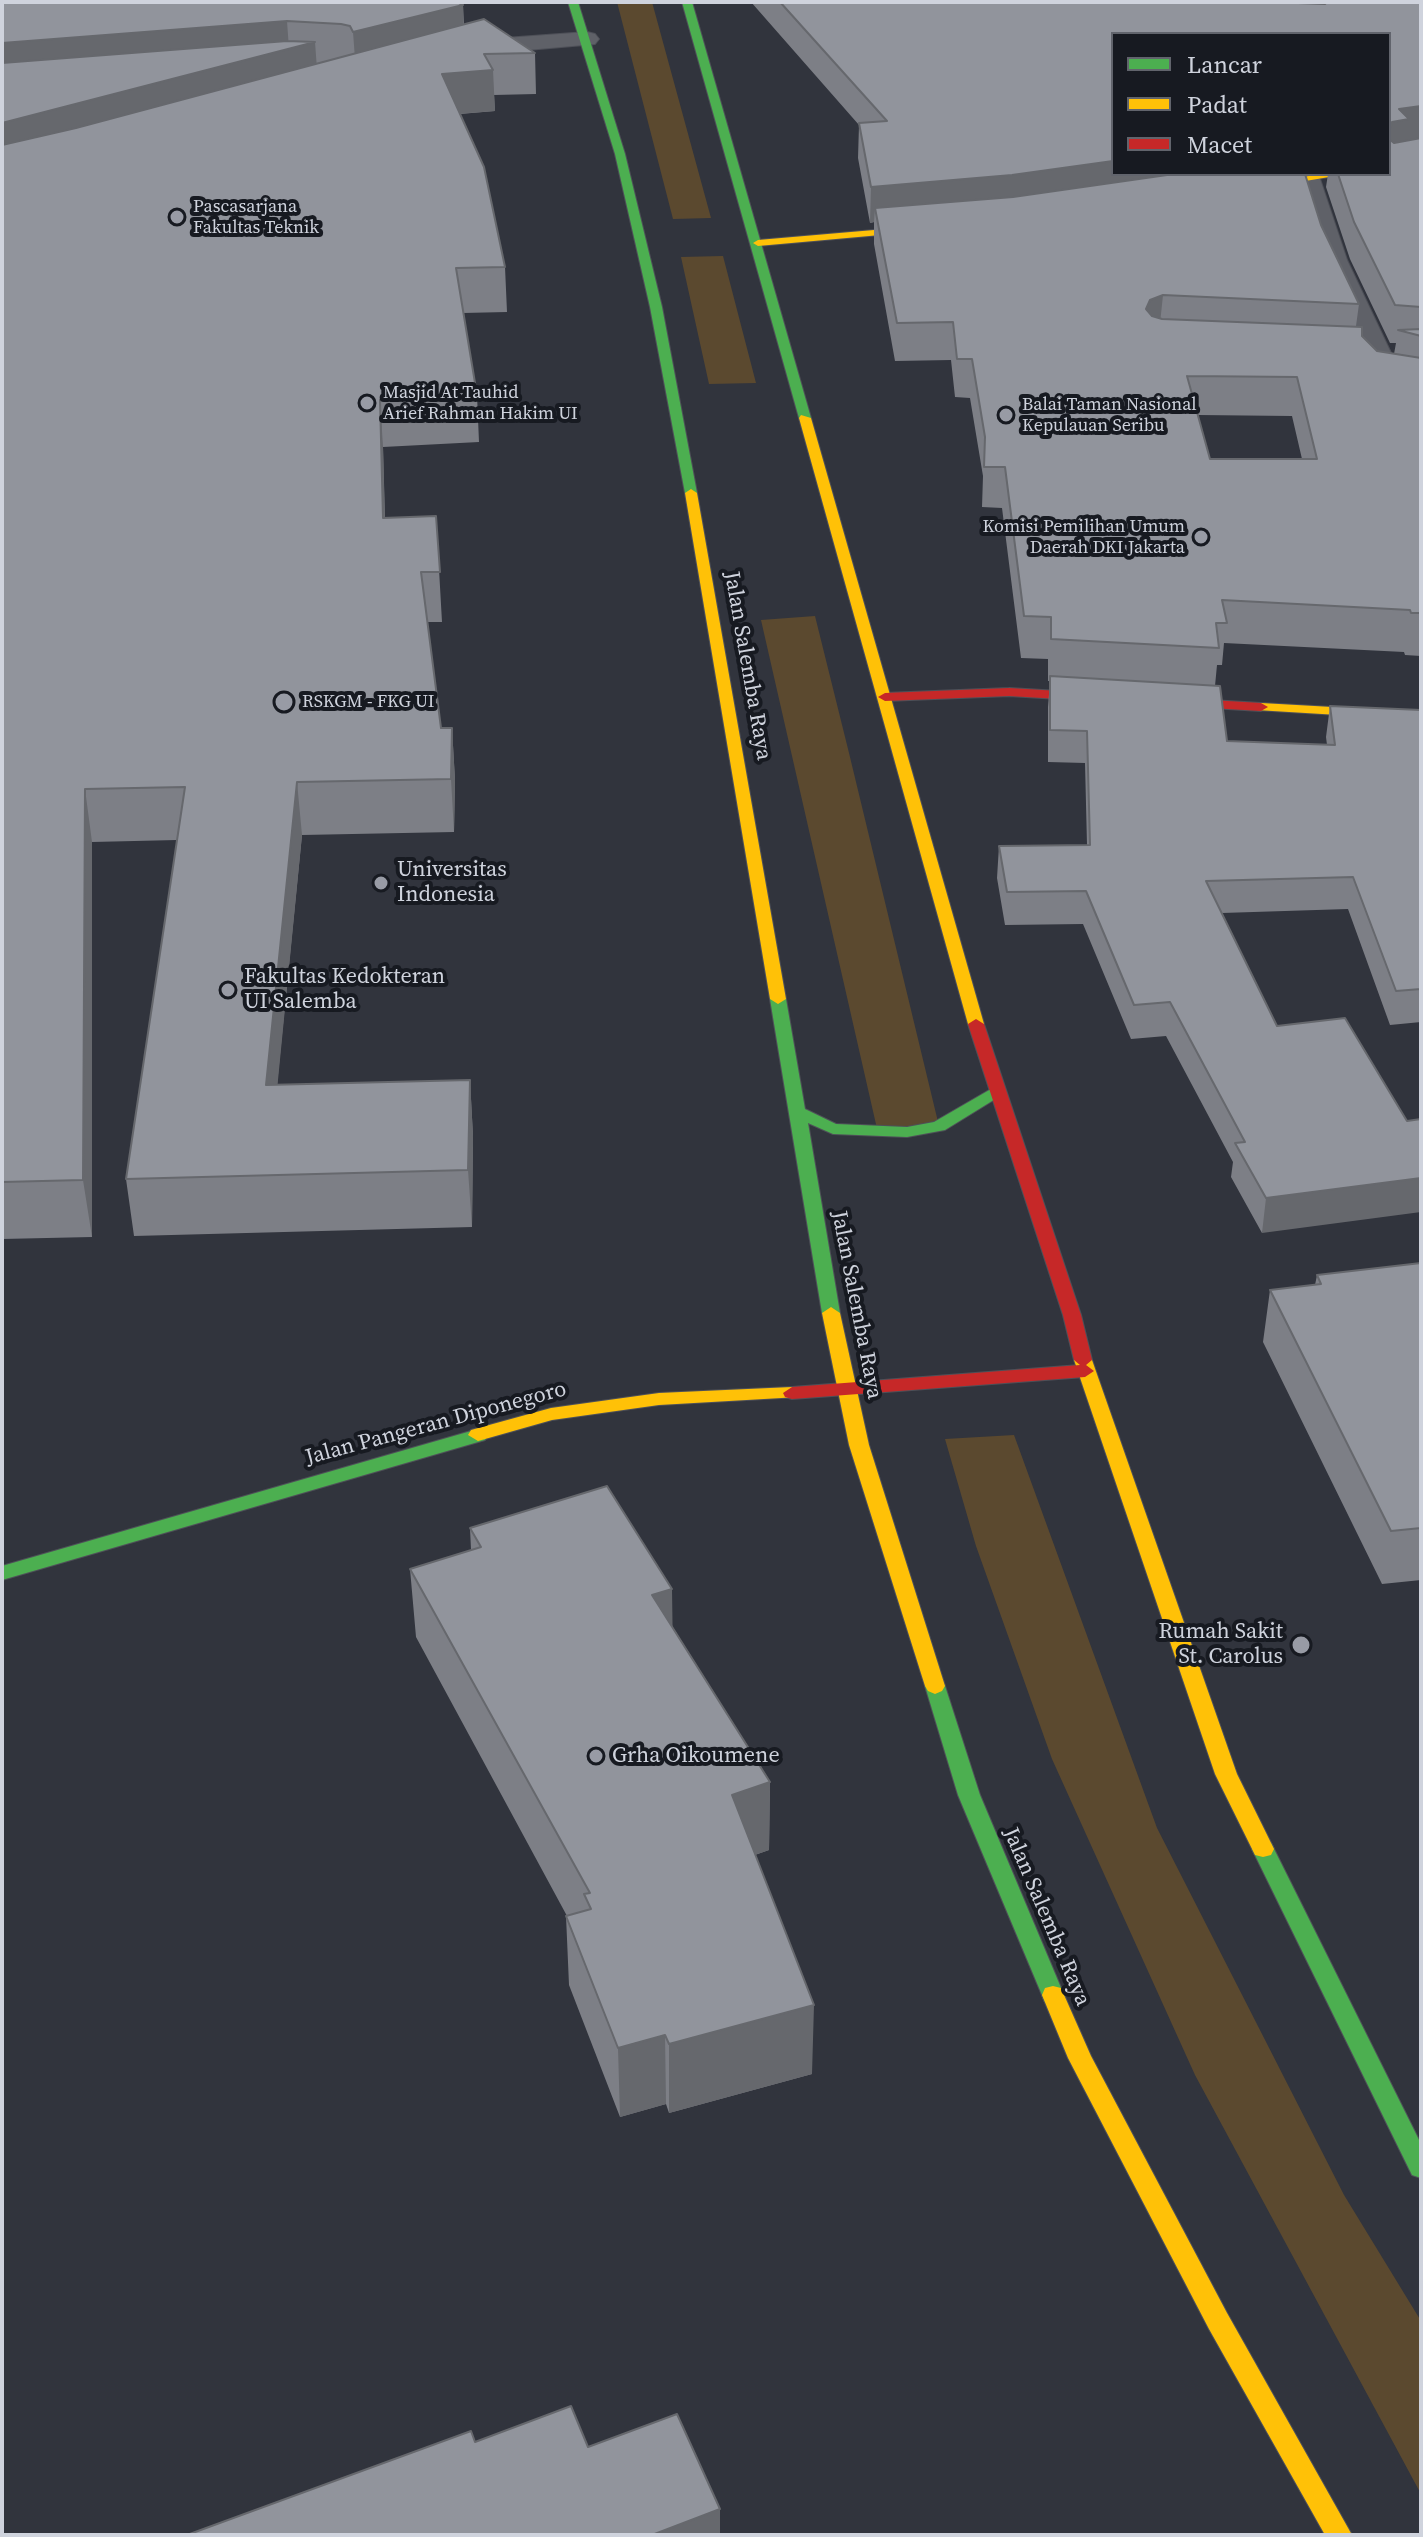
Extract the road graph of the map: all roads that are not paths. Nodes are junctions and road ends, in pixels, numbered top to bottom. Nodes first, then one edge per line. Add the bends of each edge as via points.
1 (573, 2) edge
2 (687, 2) edge
3 (587, 39) junction
4 (434, 61) edge
5 (1328, 176) edge
6 (1307, 179) junction
7 (1229, 190) edge
8 (947, 227) edge
9 (758, 243) junction
10 (1346, 352) edge
11 (1377, 353) junction
12 (1406, 355) edge
13 (1421, 387) edge
14 (885, 697) junction
15 (1421, 716) edge
16 (997, 1093) junction
17 (797, 1112) junction
18 (1085, 1371) junction
19 (846, 1391) junction
20 (2, 1573) edge
21 (1421, 2168) edge
22 (1339, 2535) edge

1 - 3 main road, Jalan Salemba Raya
2 - 9 main road
3 - 4 street via 505,45
3 - 17 main road, Jalan Salemba Raya via 620,154 684,446
5 - 6 main road
6 - 7 main road
6 - 11 street via 1338,272
8 - 9 main road
9 - 14 main road
10 - 11 street
11 - 12 street
11 - 13 street via 1374,372 1382,381
14 - 15 main road via 993,691
14 - 16 main road
16 - 17 main road via 939,1126 907,1132 833,1129
16 - 18 main road via 1072,1315
17 - 19 main road, Jalan Salemba Raya
18 - 19 main road, Jalan Pangeran Diponegoro
18 - 21 main road via 1226,1774
19 - 20 main road, Jalan Pangeran Diponegoro via 659,1399 551,1414
19 - 22 main road, Jalan Salemba Raya via 969,1795 1080,2058 1218,2321

